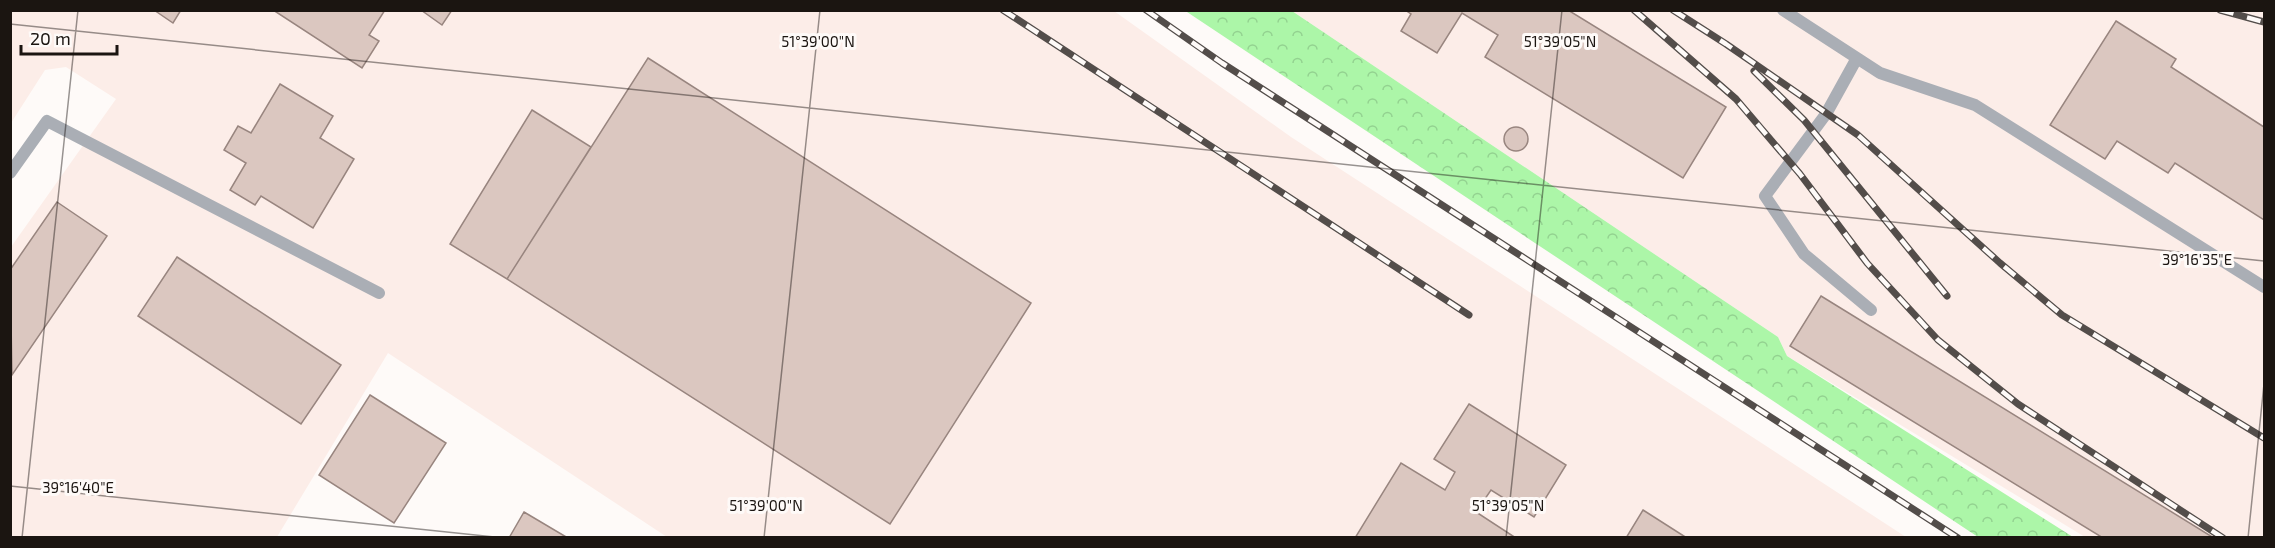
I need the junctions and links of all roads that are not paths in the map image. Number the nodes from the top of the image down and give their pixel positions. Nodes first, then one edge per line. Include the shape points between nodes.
1 (1783, 10) edge
2 (1857, 58) junction
3 (10, 173) edge
4 (2265, 287) edge
5 (379, 292) dead end
6 (1871, 310) dead end

1 - 2 lane
2 - 4 lane via 1880,73 1975,105
2 - 6 lane via 1826,114 1765,196 1804,254
3 - 5 lane via 47,121

